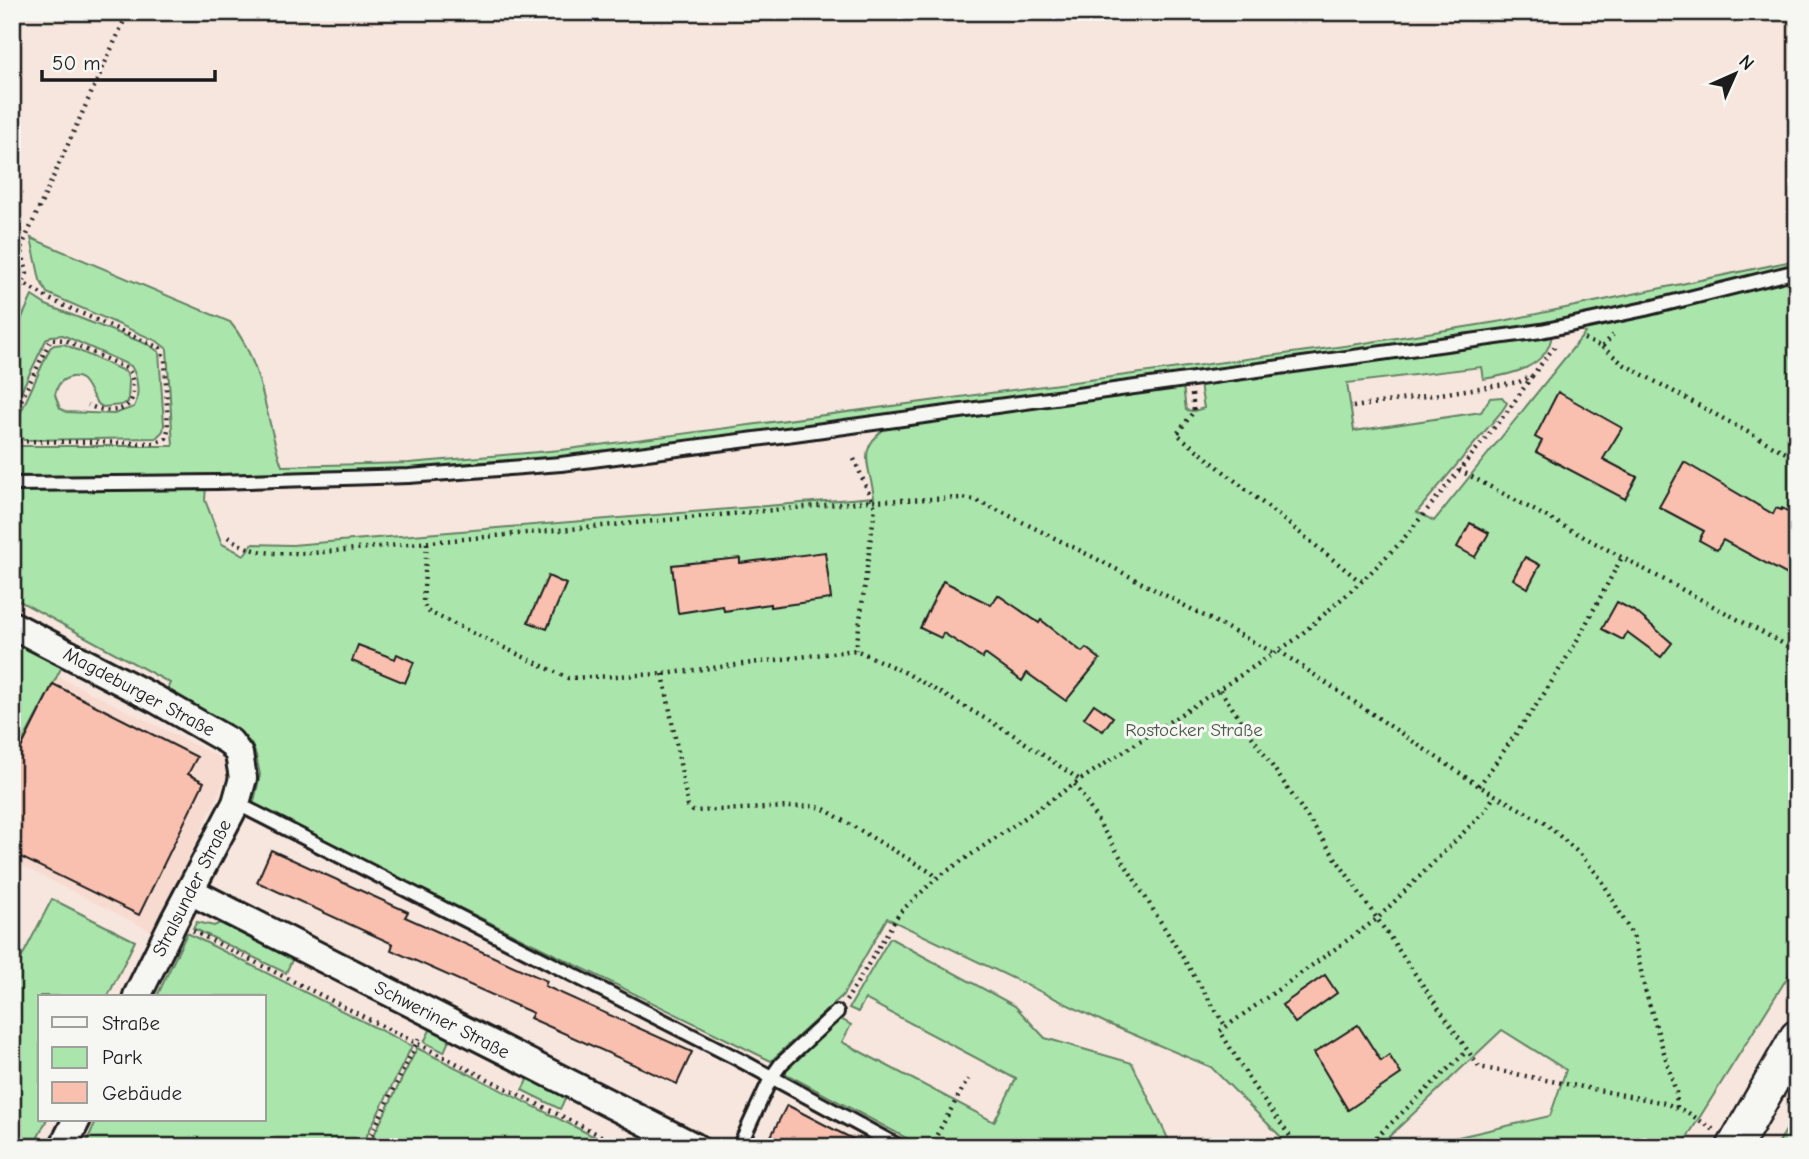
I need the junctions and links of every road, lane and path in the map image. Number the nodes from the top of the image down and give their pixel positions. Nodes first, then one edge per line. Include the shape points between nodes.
1 (128, 12) edge
2 (1797, 271) edge
3 (23, 284) junction
4 (12, 314) edge
5 (1559, 327) junction
6 (1602, 347) dead end
7 (1532, 376) junction
8 (1191, 379) junction
9 (88, 405) dead end
10 (1353, 407) dead end
11 (12, 419) edge
12 (12, 441) edge
13 (854, 459) dead end
14 (1797, 459) edge
15 (1459, 470) junction
16 (12, 484) edge
17 (870, 501) junction
18 (228, 537) dead end
19 (427, 543) junction
20 (1622, 557) junction
21 (1363, 580) junction
22 (12, 625) edge
23 (856, 650) junction
24 (1797, 651) edge
25 (1277, 652) junction
26 (663, 674) junction
27 (1220, 690) junction
28 (1080, 780) junction
29 (1074, 784) junction
30 (1479, 786) junction
31 (239, 791) junction
32 (1495, 795) junction
33 (937, 878) junction
34 (190, 891) junction
35 (1377, 919) junction
36 (174, 921) junction
37 (137, 995) edge
38 (837, 1012) joint
39 (431, 1014) junction
40 (1226, 1027) junction
41 (1797, 1037) edge
42 (417, 1043) junction
43 (1467, 1051) junction
44 (771, 1078) junction
45 (968, 1079) dead end
46 (1677, 1108) junction
47 (76, 1120) edge
48 (1735, 1146) edge
49 (63, 1147) edge
50 (365, 1147) edge
51 (623, 1147) edge
52 (695, 1147) edge
53 (739, 1147) edge
54 (900, 1147) edge
55 (930, 1147) edge
56 (1298, 1147) edge
57 (1366, 1147) edge

1 - 3 path via 21,248 27,273
2 - 5 lane
3 - 4 path
3 - 12 path via 160,348 165,360 168,430 166,438 154,443
5 - 7 path via 1555,346
5 - 8 lane
6 - 14 path via 1625,365
7 - 10 path via 1520,382
7 - 15 path
8 - 16 lane via 561,464 382,477
8 - 21 path via 1194,411 1177,434
9 - 11 path via 97,409 129,406 133,401 132,374 65,340 51,339
13 - 17 path
15 - 20 path
15 - 21 path via 1401,542
17 - 19 path
17 - 23 path via 874,508
17 - 25 path via 975,500
18 - 19 path via 248,550 272,553
19 - 26 path via 423,602 427,611 568,678
20 - 24 path
20 - 30 path via 1574,646
21 - 25 path
22 - 31 street, Magdeburger Straße via 230,742 239,754
23 - 26 path
23 - 28 path via 1012,734
25 - 27 path
25 - 30 path
26 - 33 path via 692,811 824,808
27 - 28 path
27 - 35 path
28 - 29 path
29 - 33 path
29 - 40 path
30 - 32 path
31 - 34 street, Stralsunder Straße
31 - 44 lane
32 - 35 path via 1484,812
32 - 46 path via 1545,823 1580,854 1625,919 1634,938
33 - 38 path via 900,912
34 - 36 street, Stralsunder Straße
34 - 39 street, Schweriner Straße
35 - 40 path
35 - 43 path
36 - 37 street, Stralsunder Straße
36 - 42 path
38 - 44 lane
39 - 42 path
39 - 52 street, Schweriner Straße
40 - 56 path via 1220,1031
41 - 48 street
42 - 50 path
42 - 51 path
43 - 46 path via 1479,1067
43 - 57 path
44 - 53 lane
44 - 54 lane
45 - 55 path
46 - 48 path
47 - 49 street

